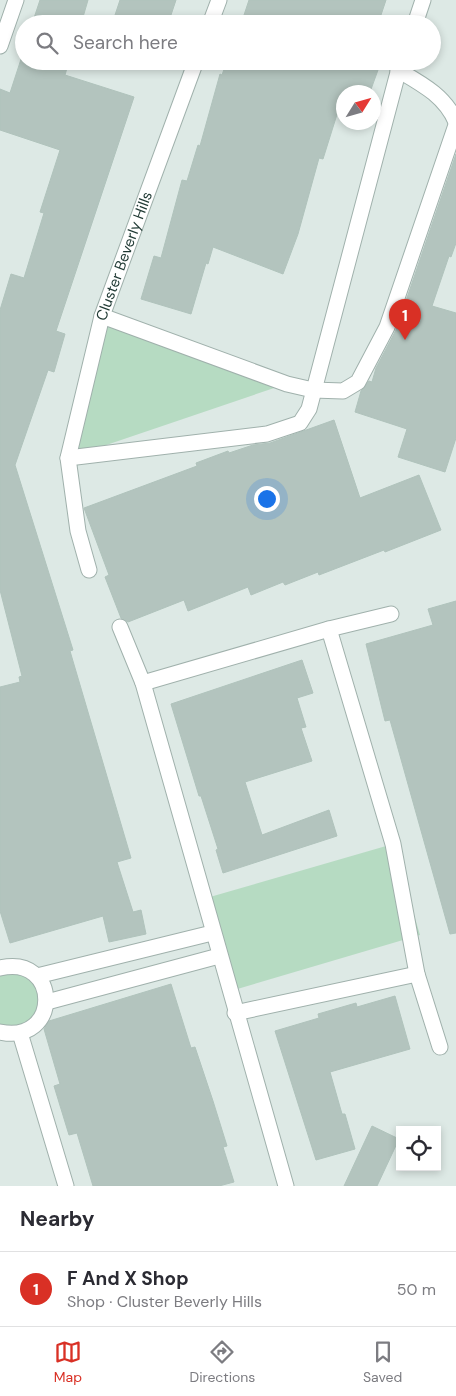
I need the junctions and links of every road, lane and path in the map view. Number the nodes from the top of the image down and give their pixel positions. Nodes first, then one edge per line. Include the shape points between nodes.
1 (16, 0) edge
2 (219, 0) edge
3 (423, 0) edge
4 (213, 15) edge
5 (417, 15) edge
6 (0, 46) edge
7 (193, 70) edge
8 (399, 70) edge
9 (405, 70) edge
10 (456, 124) edge
11 (102, 316) junction
12 (312, 390) junction
13 (68, 458) junction
14 (89, 570) dead end
15 (391, 614) dead end
16 (120, 627) dead end
17 (329, 629) junction
18 (143, 683) junction
19 (212, 933) junction
20 (219, 956) junction
21 (0, 968) edge
22 (417, 974) junction
23 (37, 976) junction
24 (47, 1002) junction
25 (235, 1013) junction
26 (0, 1032) edge
27 (20, 1033) junction
28 (440, 1047) dead end
29 (66, 1186) edge
30 (286, 1186) edge

1 - 6 street
2 - 4 street
3 - 5 street
7 - 11 street, Cluster Beverly Hills
8 - 12 street
9 - 10 street via 440,98 451,110
10 - 12 street via 386,327 370,362 358,382 343,391
11 - 12 street via 287,384
11 - 13 street, Cluster Beverly Hills
12 - 13 street via 300,423 267,434
13 - 14 street via 78,531
15 - 17 street
16 - 18 street
17 - 18 street
17 - 22 street via 392,844
18 - 19 street
19 - 20 street
19 - 23 street
20 - 24 street
20 - 25 street
21 - 23 street via 20,966
22 - 25 street
22 - 28 street
23 - 24 street via 43,984
24 - 27 street via 39,1022
25 - 30 street
26 - 27 street
27 - 29 street

